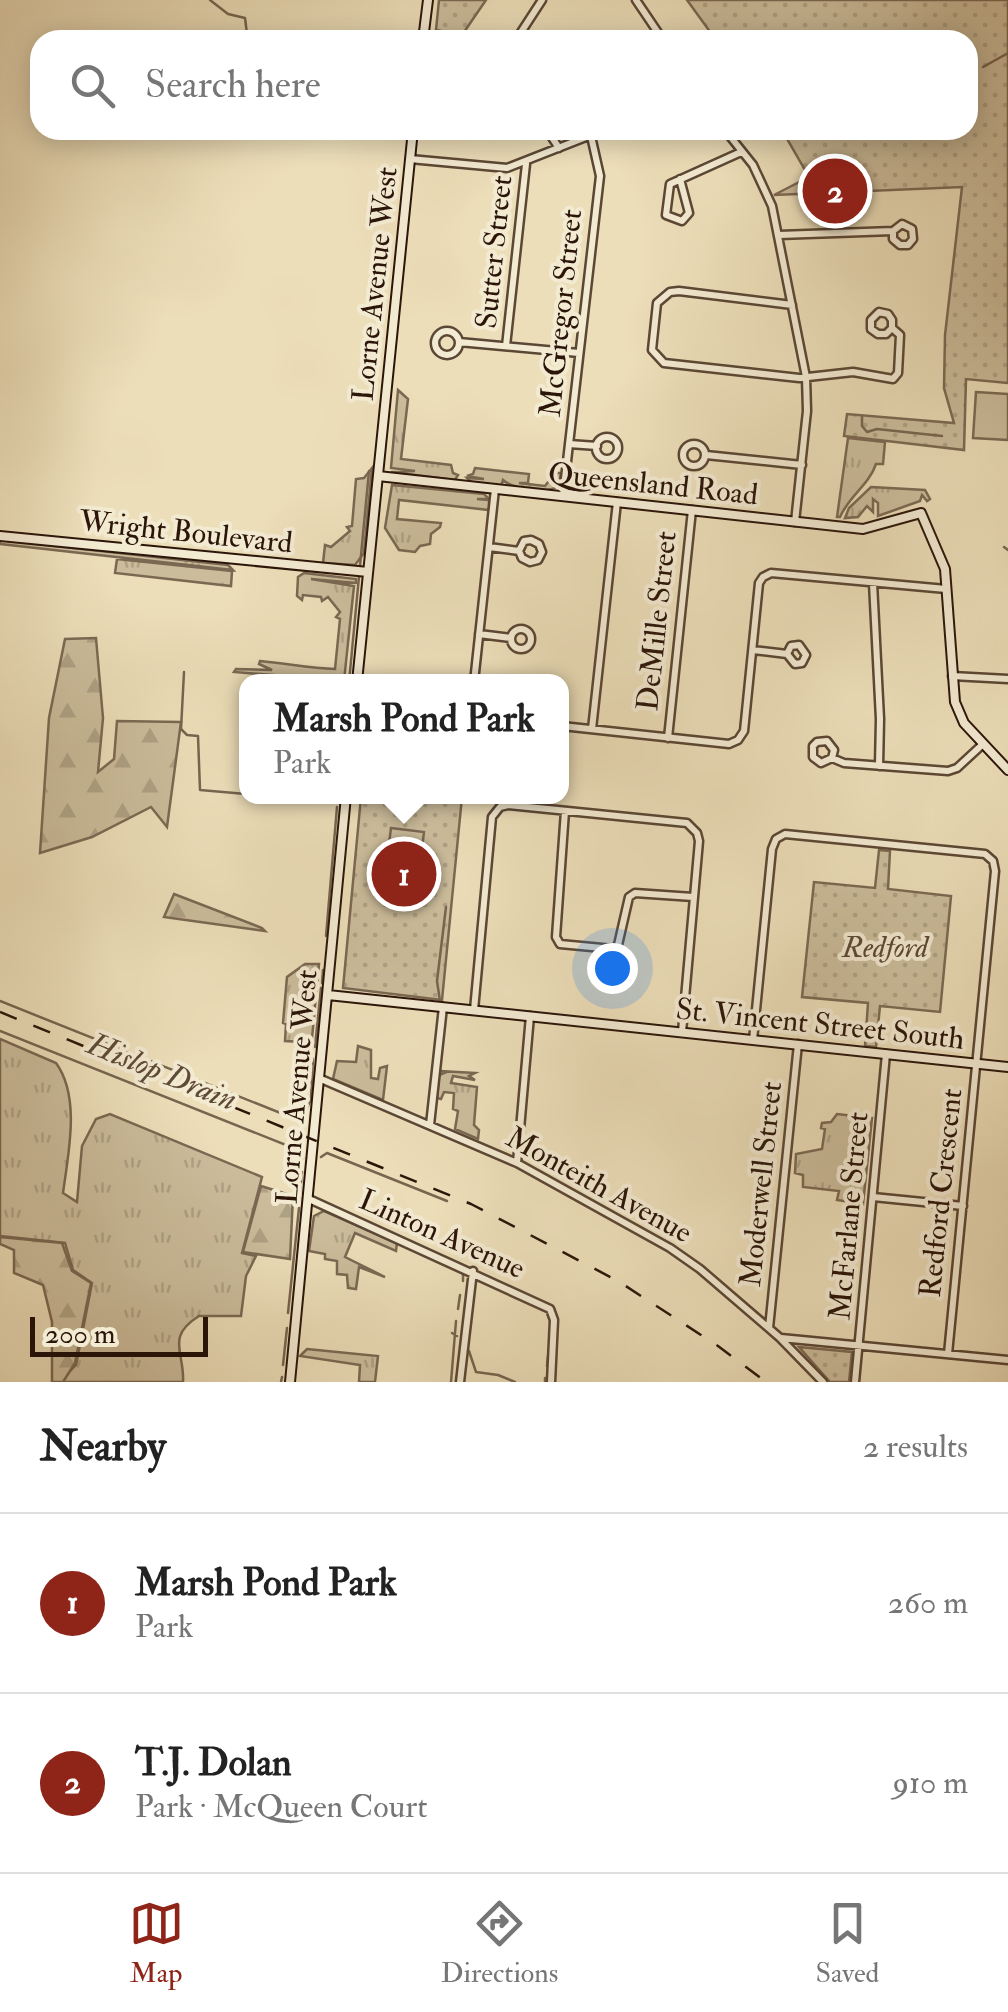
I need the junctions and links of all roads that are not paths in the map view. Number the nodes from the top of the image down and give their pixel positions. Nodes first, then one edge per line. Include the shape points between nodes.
1 (428, 0) edge
2 (542, 0) edge
3 (636, 0) edge
4 (424, 30) edge
5 (522, 30) edge
6 (657, 30) edge
7 (412, 140) edge
8 (553, 140) edge
9 (580, 140) edge
10 (592, 140) edge
11 (732, 140) edge
12 (558, 148) junction
13 (741, 152) junction
14 (410, 158) junction
15 (526, 162) junction
16 (680, 179) junction
17 (893, 231) dead end
18 (779, 235) junction
19 (792, 305) junction
20 (892, 328) dead end
21 (459, 342) dead end
22 (506, 346) junction
23 (580, 353) junction
24 (806, 377) junction
25 (569, 444) junction
26 (596, 446) dead end
27 (706, 454) dead end
28 (802, 465) junction
29 (378, 476) junction
30 (495, 489) junction
31 (563, 496) junction
32 (617, 502) junction
33 (692, 510) junction
34 (795, 522) junction
35 (0, 536) edge
36 (489, 547) junction
37 (519, 551) dead end
38 (368, 572) junction
39 (873, 583) junction
40 (946, 590) junction
41 (479, 634) junction
42 (511, 638) dead end
43 (753, 650) junction
44 (787, 654) dead end
45 (358, 674) edge
46 (475, 674) edge
47 (951, 676) junction
48 (1008, 679) edge
49 (569, 727) edge
50 (592, 729) junction
51 (668, 738) junction
52 (983, 744) junction
53 (832, 758) dead end
54 (879, 766) junction
55 (1008, 770) edge
56 (345, 804) edge
57 (565, 810) junction
58 (693, 897) junction
59 (328, 995) junction
60 (443, 1007) junction
61 (474, 1010) junction
62 (530, 1016) junction
63 (682, 1032) junction
64 (754, 1040) junction
65 (798, 1044) junction
66 (886, 1054) junction
67 (976, 1063) junction
68 (1008, 1067) edge
69 (321, 1079) junction
70 (430, 1125) junction
71 (517, 1162) junction
72 (873, 1197) junction
73 (310, 1199) junction
74 (962, 1206) junction
75 (473, 1271) junction
76 (769, 1329) junction
77 (780, 1338) junction
78 (859, 1346) junction
79 (948, 1354) junction
80 (1008, 1360) edge
81 (290, 1382) edge
82 (460, 1382) edge
83 (551, 1382) edge
84 (823, 1382) edge
85 (855, 1382) edge

1 - 4 street
2 - 5 street
3 - 6 street
7 - 14 street, Lorne Avenue West
8 - 12 street
9 - 12 street
10 - 23 street, McGregor Street via 600,176
11 - 13 street
12 - 15 street
13 - 16 street
13 - 18 street via 760,176
14 - 15 street via 508,168
14 - 29 street, Lorne Avenue West
15 - 22 street, Sutter Street
16 - 16 street via 689,212 682,221 666,215 668,188
17 - 18 street
18 - 19 street
19 - 24 street
19 - 24 street via 670,292 657,303 652,350 664,363
20 - 24 street via 900,335 893,379 844,372
21 - 22 street
22 - 23 street
23 - 25 street, McGregor Street
24 - 28 street
25 - 26 street
25 - 31 street, McGregor Street
27 - 28 street
28 - 34 street
29 - 30 street, Queensland Road
29 - 38 street, Lorne Avenue West
30 - 31 street, Queensland Road
30 - 36 street
31 - 32 street, Queensland Road
32 - 33 street, Queensland Road
32 - 50 street
33 - 34 street, Queensland Road
33 - 51 street, DeMille Street
34 - 40 street, Queensland Road via 863,529 921,513 945,569
35 - 38 street, Wright Boulevard
36 - 37 street
36 - 41 street
38 - 45 street, Lorne Avenue West
39 - 40 street
39 - 43 street via 777,572 763,577
39 - 54 street
40 - 47 street
41 - 42 street
41 - 46 street
43 - 44 street
43 - 51 street via 741,737 729,744
47 - 48 street
47 - 52 street via 959,713
49 - 50 street
50 - 51 street
52 - 54 street via 952,770
52 - 55 street
53 - 54 street
56 - 59 street, Lorne Avenue West
57 - 58 street via 687,823 698,840
57 - 58 street via 560,944 618,945 633,894
57 - 61 street via 508,805 492,817
58 - 63 street
59 - 60 street, St. Vincent Street South
59 - 69 street, Lorne Avenue West
60 - 61 street, St. Vincent Street South
60 - 70 street
61 - 62 street, St. Vincent Street South
62 - 63 street, St. Vincent Street South
62 - 71 street
63 - 64 street, St. Vincent Street South
64 - 65 street, St. Vincent Street South
64 - 67 street, Redford Crescent via 776,839 785,834 985,854 995,871
65 - 66 street, St. Vincent Street South
65 - 76 street, Moderwell Street
66 - 67 street, St. Vincent Street South
66 - 72 street, McFarlane Street
67 - 68 street, St. Vincent Street South
67 - 74 street, Redford Crescent
69 - 70 street, Monteith Avenue
69 - 73 street, Lorne Avenue West
70 - 71 street, Monteith Avenue
71 - 76 street, Monteith Avenue via 670,1248
72 - 74 street
72 - 78 street, McFarlane Street
73 - 75 street, Linton Avenue
73 - 81 street, Lorne Avenue West
74 - 79 street, Redford Crescent
75 - 82 street
75 - 83 street, Linton Avenue via 553,1314
76 - 77 street, Monteith Avenue
77 - 78 street
77 - 84 street, Monteith Avenue
78 - 79 street
78 - 85 street, McFarlane Street
79 - 80 street

